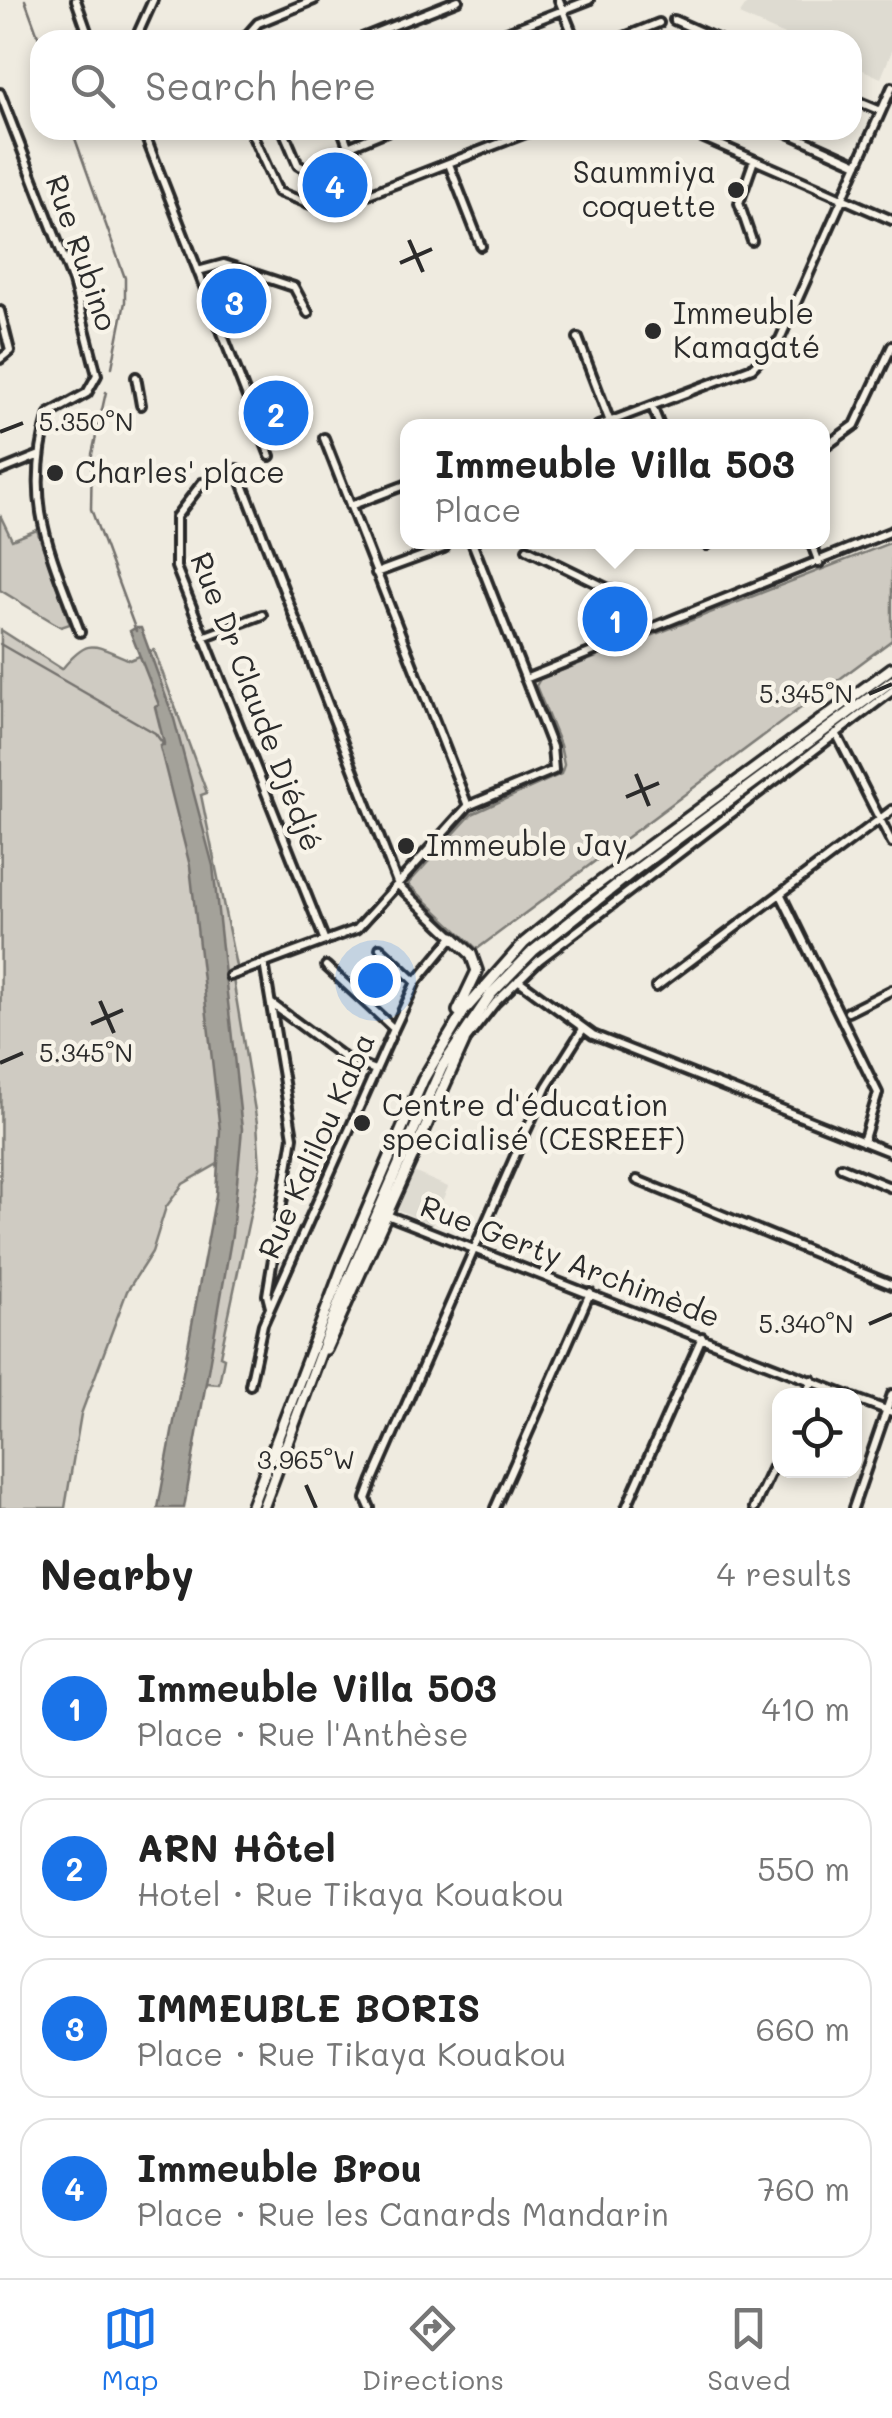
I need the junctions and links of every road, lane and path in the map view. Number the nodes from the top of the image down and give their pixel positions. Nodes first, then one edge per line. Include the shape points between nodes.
1 (76, 0) edge
2 (153, 0) edge
3 (314, 0) edge
4 (458, 0) edge
5 (559, 0) edge
6 (588, 0) edge
7 (563, 10) junction
8 (674, 20) dead end
9 (659, 24) dead end
10 (86, 30) edge
11 (140, 30) edge
12 (252, 30) edge
13 (383, 30) edge
14 (512, 30) edge
15 (570, 30) edge
16 (643, 30) edge
17 (696, 30) edge
18 (892, 87) edge
19 (0, 94) edge
20 (862, 103) edge
21 (2, 108) edge
22 (881, 111) junction
23 (9, 116) junction
24 (0, 120) edge
25 (147, 140) edge
26 (254, 140) edge
27 (287, 140) edge
28 (346, 140) edge
29 (363, 140) edge
30 (509, 140) edge
31 (709, 140) edge
32 (804, 140) edge
33 (348, 146) junction
34 (754, 160) junction
35 (354, 164) junction
36 (449, 164) junction
37 (858, 164) junction
38 (366, 195) junction
39 (844, 200) junction
40 (892, 220) edge
41 (752, 241) dead end
42 (482, 246) dead end
43 (198, 271) junction
44 (0, 310) edge
45 (308, 313) dead end
46 (578, 338) dead end
47 (892, 346) edge
48 (0, 359) edge
49 (136, 377) dead end
50 (141, 405) dead end
51 (652, 406) junction
52 (609, 419) edge
53 (618, 419) edge
54 (657, 419) edge
55 (324, 438) dead end
56 (830, 444) edge
57 (40, 456) junction
58 (270, 456) dead end
59 (237, 470) dead end
60 (0, 471) edge
61 (202, 483) dead end
62 (400, 487) edge
63 (350, 506) junction
64 (892, 532) edge
65 (441, 549) edge
66 (475, 549) edge
67 (527, 549) dead end
68 (814, 549) edge
69 (819, 563) junction
70 (376, 573) junction
71 (262, 615) dead end
72 (80, 632) dead end
73 (642, 632) junction
74 (203, 637) junction
75 (892, 668) edge
76 (525, 679) junction
77 (892, 680) edge
78 (892, 691) edge
79 (836, 733) junction
80 (468, 806) junction
81 (892, 810) edge
82 (880, 819) junction
83 (892, 844) edge
84 (398, 886) junction
85 (781, 895) junction
86 (453, 937) junction
87 (325, 941) junction
88 (380, 948) dead end
89 (264, 964) junction
90 (326, 966) dead end
91 (230, 976) dead end
92 (518, 980) junction
93 (416, 982) junction
94 (656, 987) dead end
95 (892, 990) edge
96 (272, 1004) junction
97 (848, 1012) dead end
98 (583, 1028) junction
99 (394, 1029) junction
100 (464, 1042) junction
101 (439, 1049) junction
102 (442, 1067) junction
103 (376, 1070) junction
104 (863, 1142) junction
105 (892, 1153) edge
106 (840, 1167) dead end
107 (637, 1180) dead end
108 (892, 1188) edge
109 (387, 1214) junction
110 (477, 1249) junction
111 (892, 1285) edge
112 (590, 1293) junction
113 (270, 1308) junction
114 (702, 1337) junction
115 (316, 1364) junction
116 (812, 1380) junction
117 (250, 1386) dead end
118 (808, 1388) edge
119 (832, 1388) edge
120 (892, 1394) edge
121 (862, 1400) edge
122 (889, 1411) edge
123 (772, 1469) edge
124 (251, 1508) edge
125 (263, 1508) edge
126 (370, 1508) edge
127 (495, 1508) edge
128 (626, 1508) edge
129 (754, 1508) edge
130 (853, 1508) edge

1 - 10 street
2 - 11 street
3 - 12 street
4 - 13 street
5 - 7 street
6 - 7 street
7 - 14 street
7 - 15 street
8 - 17 street
9 - 16 street
18 - 22 street
19 - 21 street, Rue Rubino
20 - 22 street
21 - 23 street, Rue Rubino
22 - 37 street
23 - 24 street
23 - 57 street, Rue Rubino via 72,282 96,371 92,390 49,414
25 - 43 street
26 - 38 street via 268,178 290,199 321,208
27 - 35 street via 298,165 317,175
28 - 33 street
29 - 33 street
30 - 36 street
31 - 34 street
32 - 37 street
33 - 35 street
34 - 39 street
34 - 41 street via 739,203
35 - 38 street
36 - 38 street
36 - 42 street
37 - 39 street
39 - 40 street
39 - 51 street via 770,353 752,368
43 - 45 street via 224,264 294,287
43 - 58 street
44 - 48 street via 10,351
46 - 52 street
47 - 56 street via 856,425
49 - 50 street
51 - 53 street
51 - 54 street
55 - 63 street
57 - 60 street
57 - 72 street via 38,513
59 - 84 street
61 - 74 street, Rue Dr Claude Djédjé via 183,504 173,531 176,567
62 - 63 street
63 - 70 street
64 - 69 street
65 - 70 street
66 - 76 street
67 - 73 street via 627,598
68 - 69 street
69 - 73 street
70 - 80 street
71 - 74 street
73 - 76 street
74 - 87 street, Rue Dr Claude Djédjé
75 - 101 main road via 524,943 482,987
76 - 80 street via 555,767 542,779
77 - 102 main road via 533,951 491,994
78 - 79 street
79 - 82 street
79 - 92 street
80 - 84 street
81 - 82 street
82 - 83 street
82 - 85 street
84 - 86 street
84 - 87 street via 357,928
85 - 94 street
85 - 104 street via 878,1092
86 - 93 street, Rue Kalilou Kaba
86 - 101 main road via 474,959 477,975
87 - 89 street
88 - 93 street
89 - 91 street
89 - 96 street
90 - 99 street
92 - 98 street
92 - 100 street
93 - 99 street, Rue Kalilou Kaba
95 - 97 street
96 - 103 street via 346,1059
96 - 113 street via 293,1158
98 - 104 street
98 - 110 street via 546,1086
99 - 103 street, Rue Kalilou Kaba
100 - 102 street
100 - 109 main road
101 - 124 main road via 343,1266
102 - 115 main road
103 - 113 street, Rue Kalilou Kaba
104 - 105 street
106 - 108 street
107 - 111 street
109 - 110 street, Rue Gerty Archimède
109 - 115 main road via 335,1336
110 - 112 street, Rue Gerty Archimède
110 - 126 street via 373,1480
112 - 114 street, Rue Gerty Archimède
112 - 127 street
113 - 117 street, Rue Kalilou Kaba
114 - 116 street, Rue Gerty Archimède
114 - 128 street
115 - 125 main road
116 - 118 street
116 - 119 street, Rue Gerty Archimède
120 - 122 street
121 - 122 street, Rue Gerty Archimède
122 - 130 street
123 - 129 street

